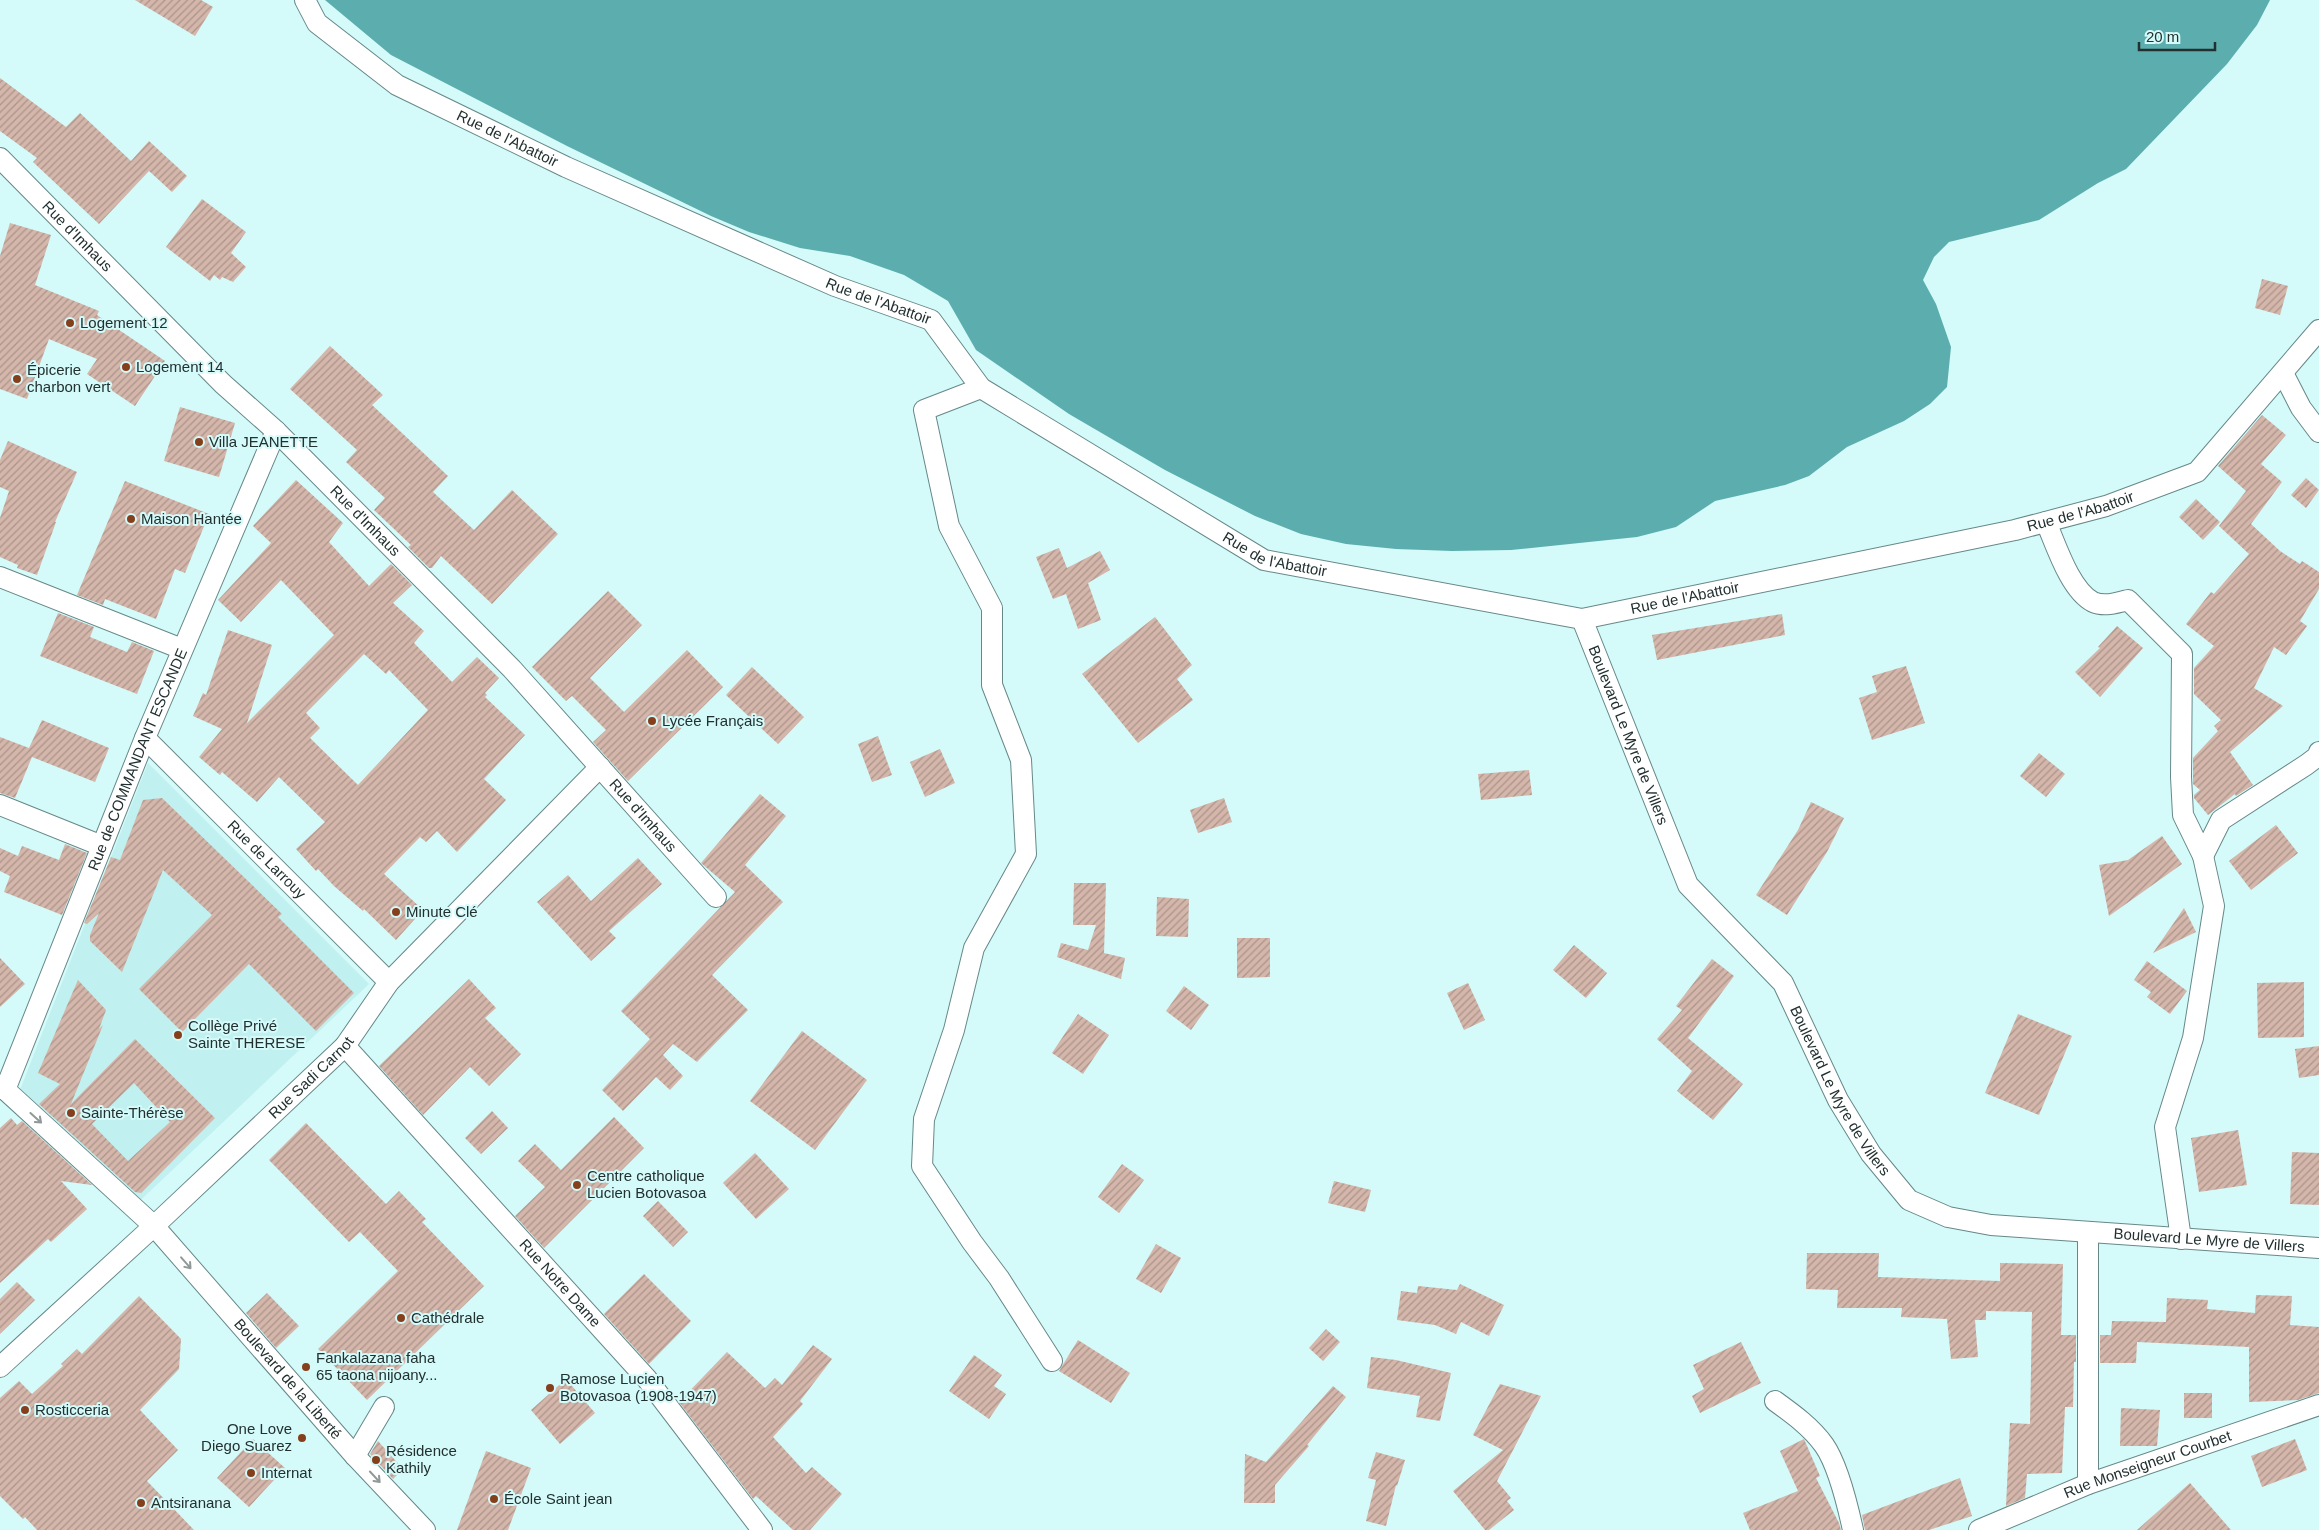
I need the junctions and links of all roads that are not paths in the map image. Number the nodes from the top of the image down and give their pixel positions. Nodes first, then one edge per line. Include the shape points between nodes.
1 (304, 0) edge
2 (0, 159) edge
3 (2319, 330) edge
4 (2283, 372) junction
5 (981, 388) junction
6 (276, 431) junction
7 (2319, 432) edge
8 (2046, 522) junction
9 (0, 577) edge
10 (1582, 619) junction
11 (182, 649) junction
12 (145, 738) junction
13 (2319, 752) edge
14 (600, 767) junction
15 (0, 805) edge
16 (102, 846) junction
17 (2203, 856) junction
18 (716, 897) dead end
19 (389, 982) junction
20 (345, 1046) junction
21 (3, 1088) edge
22 (154, 1226) junction
23 (2088, 1233) junction
24 (2181, 1239) junction
25 (2319, 1248) edge
26 (1052, 1361) dead end
27 (0, 1367) edge
28 (1775, 1401) dead end
29 (2319, 1405) edge
30 (384, 1407) dead end
31 (355, 1456) junction
32 (2088, 1484) junction
33 (425, 1530) edge
34 (762, 1530) edge
35 (1854, 1530) edge
36 (1979, 1530) edge

1 - 5 street, Rue de l'Abattoir via 317,23 397,85 566,167 835,286 931,320
2 - 6 street, Rue d'Imhaus via 223,384
3 - 4 street, Rue de l'Abattoir
4 - 7 street via 2301,408
4 - 8 street, Rue de l'Abattoir via 2197,472 2106,506
5 - 10 street, Rue de l'Abattoir via 1264,560
5 - 26 street via 924,410 949,526 992,608 992,685 1021,760 1026,854 974,948 954,1030 924,1119 922,1166
6 - 11 street, Rue de COMMANDANT ESCANDE
6 - 14 street, Rue d'Imhaus via 512,669
8 - 10 street, Rue de l'Abattoir
8 - 17 street via 2072,582 2093,602 2111,605 2128,600 2182,654 2183,815
9 - 11 street
10 - 23 street, Boulevard Le Myre de Villers via 1688,885 1783,984 1838,1100 1871,1154 1909,1200 1948,1217 1992,1226
11 - 12 street, Rue de COMMANDANT ESCANDE
12 - 16 street, Rue de COMMANDANT ESCANDE
12 - 19 street, Rue de Larrouy
13 - 17 street via 2306,765 2221,820
14 - 18 street, Rue d'Imhaus
14 - 19 street, Rue Sadi Carnot
15 - 16 street
16 - 21 street, Rue de COMMANDANT ESCANDE
17 - 24 street via 2214,906 2193,1038 2165,1127
19 - 20 street, Rue Sadi Carnot
20 - 22 street, Rue Sadi Carnot
20 - 34 street, Rue Notre Dame via 647,1379
21 -> 22 street, Boulevard de la Liberté
22 - 27 street, Rue Sadi Carnot
22 -> 31 street, Boulevard de la Liberté
23 - 24 street, Boulevard Le Myre de Villers
23 - 32 street
24 - 25 street, Boulevard Le Myre de Villers
28 - 35 street via 1799,1418 1825,1446 1844,1492
29 - 32 street, Rue Monseigneur Courbet
30 - 31 street
31 -> 33 street, Boulevard de la Liberté
32 - 36 street, Rue Monseigneur Courbet

